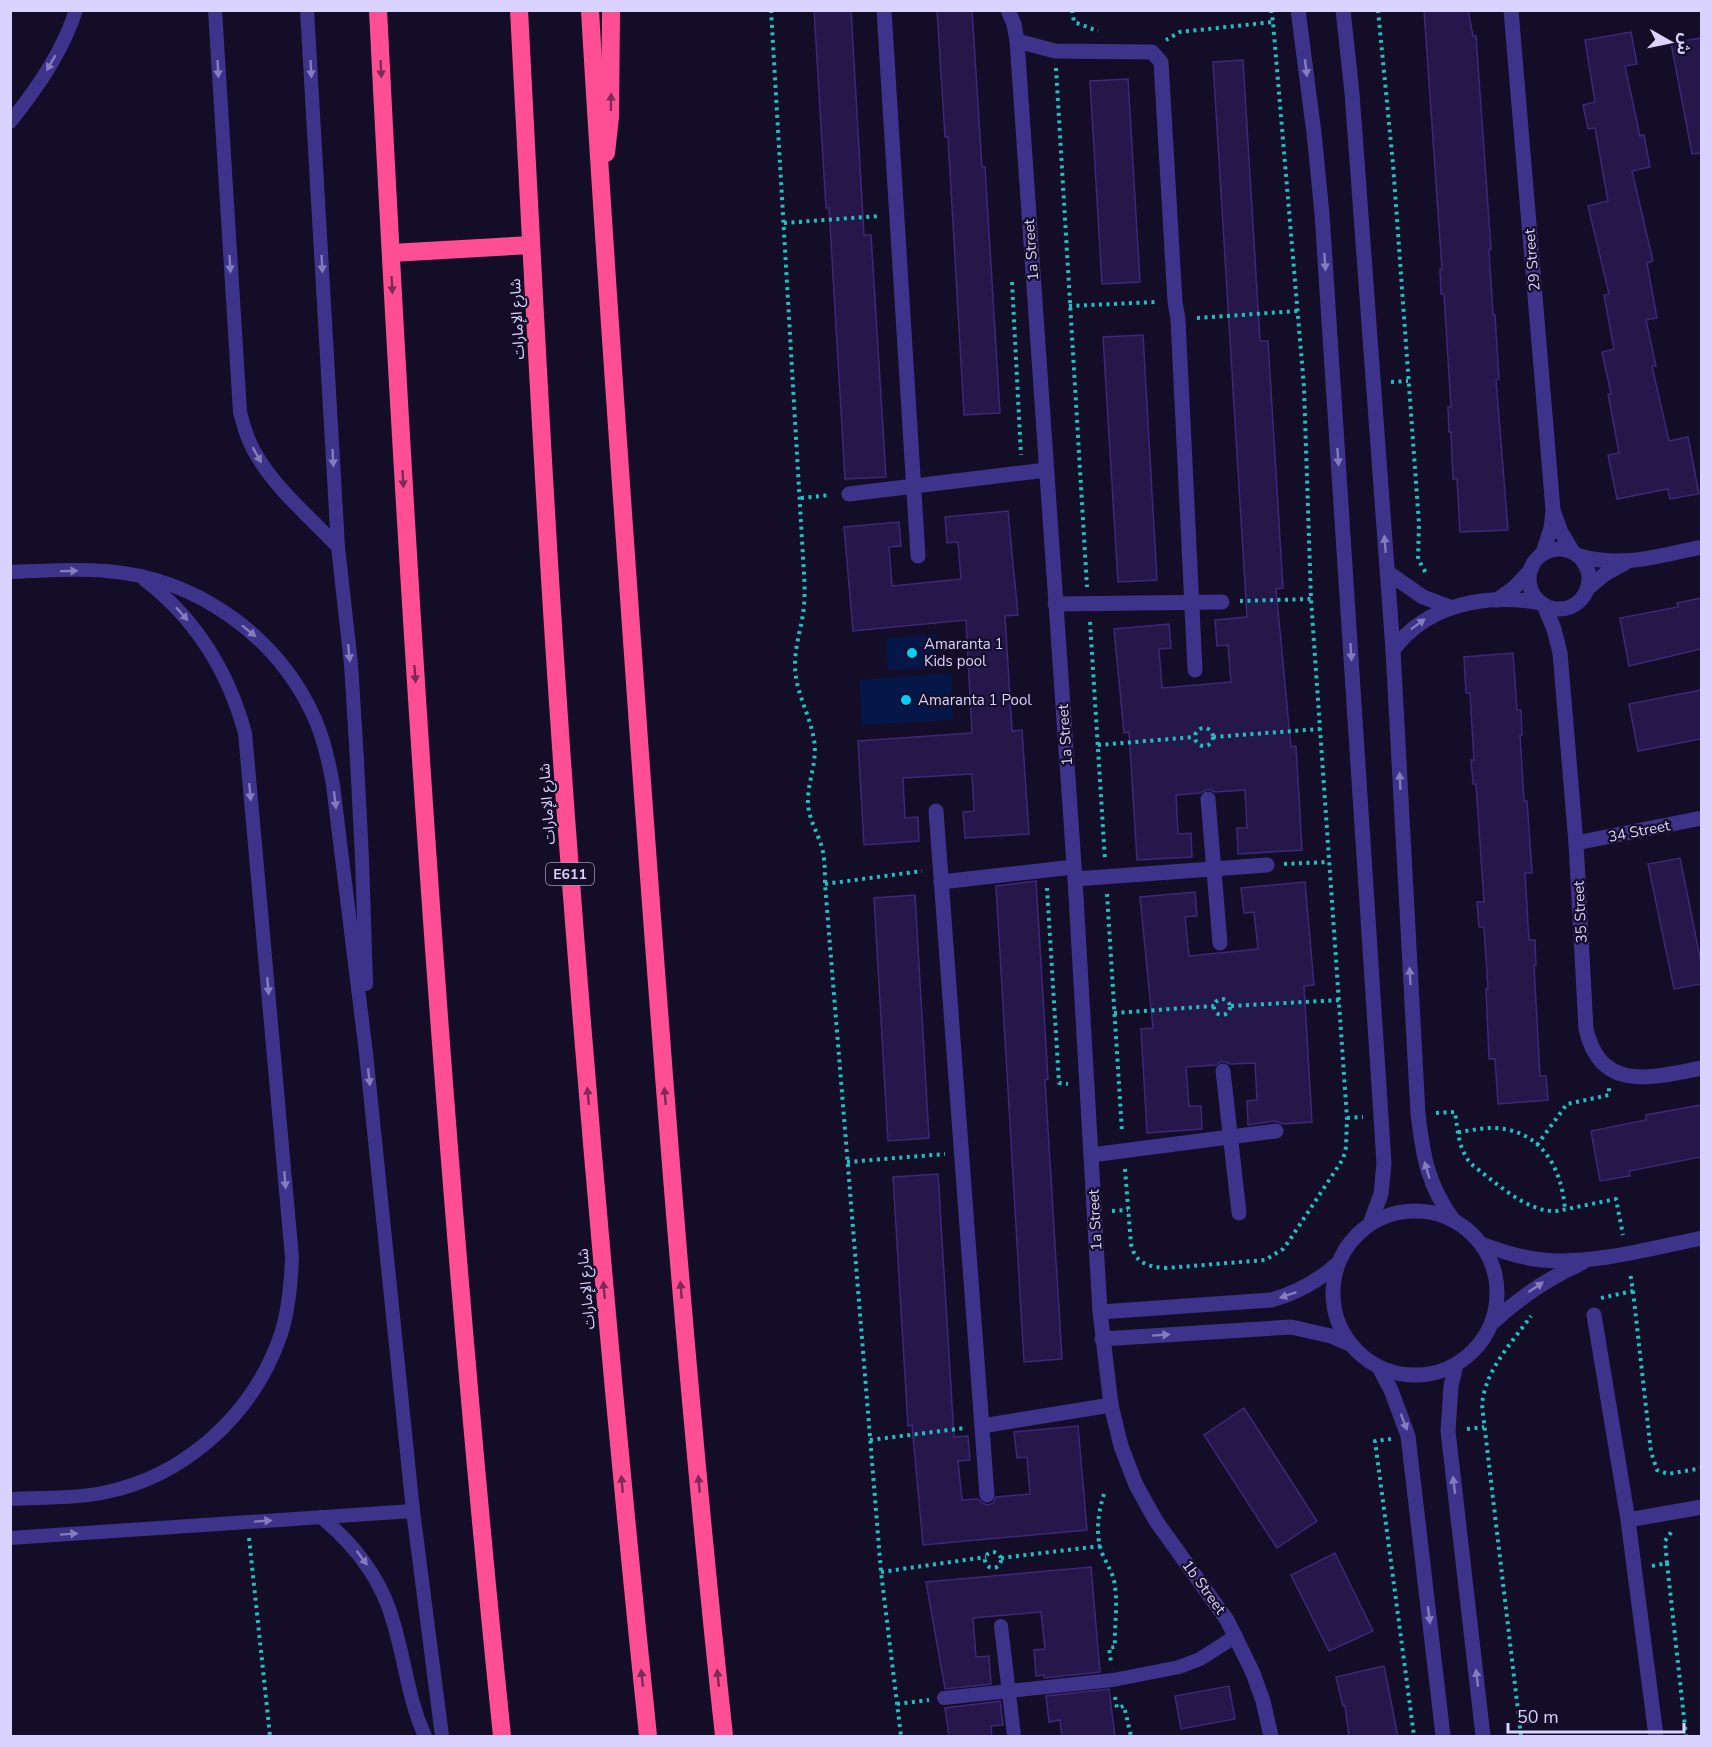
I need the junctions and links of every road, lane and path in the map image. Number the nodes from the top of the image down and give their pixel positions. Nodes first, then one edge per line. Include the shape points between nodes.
1 (76, 10) edge
2 (215, 10) edge
3 (308, 10) edge
4 (378, 10) edge
5 (519, 10) edge
6 (590, 10) edge
7 (611, 10) edge
8 (771, 10) edge
9 (884, 10) edge
10 (1271, 10) edge
11 (1298, 10) edge
12 (1343, 10) edge
13 (1378, 10) edge
14 (1511, 10) edge
15 (1014, 15) edge
16 (1273, 22) dead end
17 (1017, 41) junction
18 (10, 122) edge
19 (600, 181) junction
20 (896, 215) junction
21 (784, 223) junction
22 (531, 245) junction
23 (391, 253) junction
24 (1012, 275) dead end
25 (1175, 302) junction
26 (1069, 306) dead end
27 (1298, 311) dead end
28 (1178, 319) junction
29 (1046, 470) junction
30 (1022, 473) junction
31 (914, 487) junction
32 (849, 494) joint
33 (801, 498) junction
34 (1553, 510) junction
35 (338, 547) junction
36 (1701, 547) edge
37 (1543, 553) junction
38 (1576, 554) junction
39 (918, 556) dead end
40 (1628, 562) junction
41 (1530, 571) junction
42 (10, 572) edge
43 (1387, 572) junction
44 (139, 576) junction
45 (1432, 580) dead end
46 (1587, 589) junction
47 (1311, 598) dead end
48 (1497, 600) junction
49 (1222, 602) joint
50 (1191, 603) junction
51 (1055, 604) junction
52 (1543, 604) junction
53 (1450, 607) junction
54 (1571, 607) junction
55 (1392, 650) junction
56 (1560, 653) junction
57 (1195, 670) dead end
58 (1320, 729) dead end
59 (1195, 737) junction
60 (1214, 738) junction
61 (1098, 745) dead end
62 (1208, 799) dead end
63 (936, 811) dead end
64 (1701, 818) edge
65 (1576, 843) junction
66 (1329, 862) dead end
67 (1267, 865) joint
68 (1214, 869) junction
69 (1075, 873) junction
70 (941, 875) junction
71 (825, 884) junction
72 (1220, 943) dead end
73 (1340, 1000) dead end
74 (1214, 1005) junction
75 (1231, 1006) junction
76 (1114, 1013) dead end
77 (366, 1053) junction
78 (1608, 1068) junction
79 (1701, 1068) edge
80 (1223, 1071) dead end
81 (1418, 1114) junction
82 (1381, 1116) junction
83 (1347, 1118) dead end
84 (1276, 1131) dead end
85 (1458, 1132) junction
86 (1230, 1137) junction
87 (1537, 1145) junction
88 (962, 1153) junction
89 (1091, 1155) junction
90 (847, 1162) junction
91 (1565, 1210) junction
92 (1239, 1213) dead end
93 (1454, 1221) junction
94 (1370, 1224) junction
95 (1701, 1238) edge
96 (1481, 1244) junction
97 (1627, 1252) junction
98 (1587, 1260) junction
99 (1338, 1264) junction
100 (1621, 1272) dead end
101 (1633, 1292) dead end
102 (1536, 1310) dead end
103 (1100, 1312) junction
104 (1594, 1315) dead end
105 (1491, 1323) junction
106 (1102, 1339) junction
107 (1349, 1344) junction
108 (1456, 1365) junction
109 (1380, 1369) junction
110 (1111, 1405) junction
111 (982, 1426) junction
112 (870, 1440) junction
113 (1121, 1446) joint
114 (1701, 1468) edge
115 (1104, 1494) dead end
116 (987, 1495) dead end
117 (10, 1499) edge
118 (1701, 1507) edge
119 (413, 1511) junction
120 (321, 1517) junction
121 (1628, 1520) junction
122 (247, 1522) junction
123 (1682, 1527) dead end
124 (10, 1538) edge
125 (1101, 1546) junction
126 (986, 1557) junction
127 (1001, 1558) junction
128 (1667, 1563) junction
129 (1634, 1568) junction
130 (881, 1572) junction
131 (1001, 1626) dead end
132 (1236, 1636) junction
133 (1113, 1680) junction
134 (1009, 1691) junction
135 (944, 1698) joint
136 (897, 1704) junction
137 (270, 1737) edge
138 (425, 1737) edge
139 (442, 1737) edge
140 (502, 1737) edge
141 (648, 1737) edge
142 (724, 1737) edge
143 (901, 1737) edge
144 (1014, 1737) edge
145 (1131, 1737) edge
146 (1271, 1737) edge
147 (1443, 1737) edge
148 (1484, 1737) edge
149 (1521, 1737) edge
150 (1656, 1737) edge
151 (1686, 1737) edge

1 -> 18 lane via 53,60
2 -> 35 lane via 240,412 251,444 267,472
3 -> 35 lane
4 -> 23 highway
5 - 22 highway, شارع الإمارات / E611
6 - 19 highway
19 -> 7 highway via 610,117
8 - 21 path
9 - 20 street
10 - 16 path
11 -> 82 street via 1322,214
43 -> 12 street
13 - 45 path via 1394,176 1419,524 1418,559
14 - 34 street, 29 Street
15 - 17 street, 1a Street
17 - 25 street via 1055,51 1152,52 1161,62
17 - 29 street, 1a Street
142 -> 19 highway via 662,1062
20 - 21 path
20 - 31 street
21 - 33 path
22 - 23 highway
141 -> 22 highway, شارع الإمارات / E611 via 594,1178
23 -> 140 highway via 439,1016
24 - 30 path
25 - 26 path
25 - 28 street
27 - 28 path
28 - 50 street
29 - 30 street
29 - 51 street, 1a Street
30 - 31 street
31 - 32 street
31 - 39 street
32 - 33 path
33 - 71 path via 805,596 795,665 800,698 815,744 808,806 824,854
34 - 37 street, 29 Street
34 - 38 street, 29 Street via 1561,532
35 -> 77 lane via 351,664 359,794
36 - 40 street
37 - 38 street via 1557,548
37 - 41 street
38 - 40 street
38 - 46 street via 1588,571
40 - 46 street
41 - 48 street
41 - 52 street via 1530,589
42 -> 44 lane via 105,571
43 - 53 street via 1423,597
43 - 55 street
44 -> 77 lane via 202,598 257,637 300,690 315,720 327,752 333,785
44 -> 117 lane via 181,612 214,656 245,733 290,1232 291,1283 281,1333 261,1379 231,1420 194,1453 150,1478 102,1493
46 - 54 street
47 - 49 path
48 - 52 street
48 - 53 street
49 - 50 street
50 - 51 street
50 - 57 street
51 - 69 street, 1a Street
52 - 54 street
52 - 56 street
55 -> 53 street via 1417,624
54 - 56 street
81 -> 55 street
56 - 65 street, 35 Street
58 - 60 path
59 - 60 path via 1201,746
59 - 60 path via 1197,731 1207,728
59 - 61 path
62 - 68 street
63 - 70 street
64 - 65 street, 34 Street
65 - 78 street, 35 Street via 1586,1029 1593,1050
66 - 67 path
67 - 68 street
68 - 69 street
68 - 72 street
69 - 70 street
69 - 89 street, 1a Street
70 - 71 path
70 - 88 street
71 - 90 path
73 - 75 path
74 - 75 path via 1215,1001 1225,999
74 - 75 path via 1219,1015 1230,1012
74 - 76 path
77 -> 119 lane
78 - 79 street via 1640,1078
78 - 87 path via 1609,1095 1567,1104
80 - 86 street
81 - 85 path via 1455,1112
93 -> 81 street via 1428,1173
82 - 83 path
82 - 94 street via 1383,1179
84 - 86 street
85 - 87 path via 1503,1129
85 - 91 path via 1459,1146 1471,1164 1529,1205 1547,1211
86 - 89 street
86 - 92 street
87 - 91 path via 1555,1166
88 - 90 path
88 - 111 street
89 - 103 street, 1a Street
90 - 112 path
91 - 97 path via 1616,1199
93 - 94 street via 1420,1211 1386,1216
93 - 96 street
94 - 99 street via 1351,1242
95 - 97 street
96 - 98 street via 1544,1260
96 - 105 street via 1497,1290
97 - 98 street
97 - 100 path via 1630,1269
105 -> 98 street via 1546,1281
99 -> 103 street via 1306,1287 1271,1300
99 - 107 street via 1332,1297
101 - 114 path via 1651,1452 1657,1470 1668,1474
102 - 149 path via 1492,1369 1482,1405
103 - 106 street, 1a Street
104 - 121 street
105 - 108 street via 1477,1347
106 -> 107 street via 1291,1327
106 - 110 street, 1a Street
107 - 109 street
108 - 109 street via 1411,1376
148 -> 108 street via 1448,1431
109 -> 147 street via 1408,1436
110 - 111 street
110 - 113 street, 1a Street
111 - 112 path
111 - 116 street
112 - 130 path
113 - 132 street, 1b Street via 1156,1521
115 - 125 path via 1098,1522
118 - 121 street
119 - 120 lane
119 - 139 lane
122 -> 120 lane
120 -> 138 lane via 354,1548 379,1585
121 - 129 street
124 -> 122 lane
122 - 137 path
123 - 128 path via 1671,1532 1665,1541
125 - 127 path
125 - 133 path via 1116,1587 1115,1647 1109,1648
126 - 127 path via 994,1552
126 - 127 path via 988,1566 993,1568 1001,1563
126 - 130 path
128 - 129 path
128 - 151 path
129 - 150 street
130 - 136 path
131 - 134 lane
132 - 133 lane via 1190,1664
132 - 146 street, 1b Street via 1263,1701
133 - 134 lane
133 - 145 path via 1117,1708 1124,1706
134 - 135 lane
134 - 144 lane
135 - 136 path
136 - 143 path

